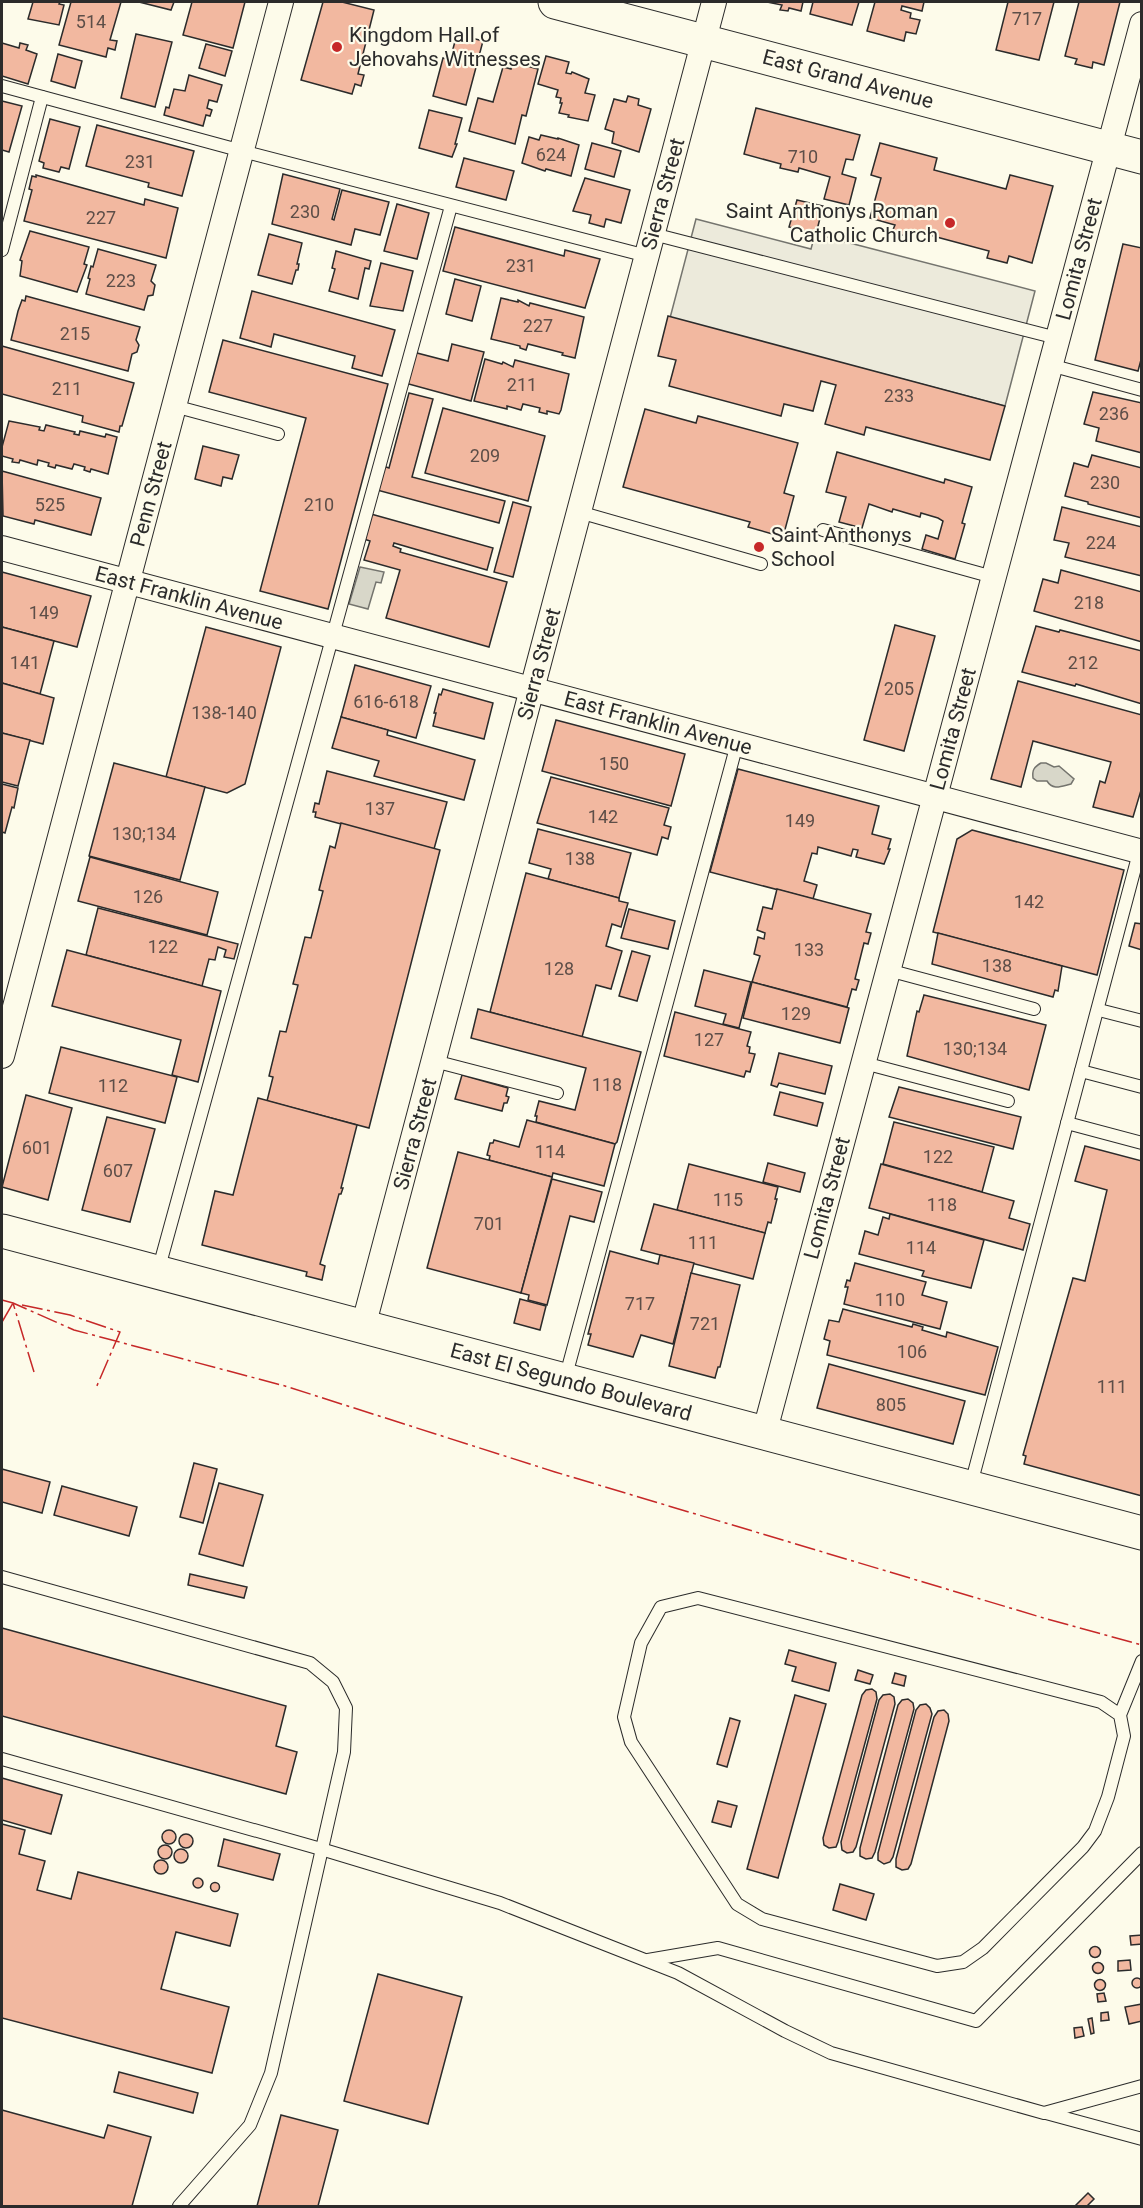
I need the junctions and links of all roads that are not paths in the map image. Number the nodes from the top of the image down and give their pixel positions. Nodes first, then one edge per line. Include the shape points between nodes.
1 (281, 2) edge
2 (555, 2) edge
3 (714, 2) edge
4 (1142, 24) edge
5 (704, 41) junction
6 (2, 86) edge
7 (42, 98) junction
8 (1108, 149) junction
9 (242, 151) junction
10 (1142, 158) edge
11 (451, 206) junction
12 (650, 245) junction
13 (2, 250) edge
14 (1058, 338) junction
15 (1050, 365) junction
16 (1142, 390) edge
17 (174, 406) junction
18 (278, 434) dead end
19 (579, 512) junction
20 (823, 530) dead end
21 (2, 548) edge
22 (761, 564) dead end
23 (993, 578) junction
24 (127, 582) junction
25 (332, 636) junction
26 (532, 690) junction
27 (737, 744) junction
28 (934, 797) junction
29 (1141, 849) edge
30 (888, 970) junction
31 (1034, 1009) dead end
32 (1099, 1010) junction
33 (1142, 1021) edge
34 (2, 1056) edge
35 (434, 1061) junction
36 (864, 1063) junction
37 (1081, 1071) junction
38 (1142, 1087) edge
39 (557, 1093) dead end
40 (1008, 1101) dead end
41 (1067, 1123) junction
42 (1142, 1143) edge
43 (2, 1231) edge
44 (158, 1272) junction
45 (363, 1327) junction
46 (564, 1380) junction
47 (764, 1434) junction
48 (970, 1488) junction
49 (1142, 1533) edge
50 (2, 1577) edge
51 (1142, 1661) edge
52 (1120, 1715) junction
53 (2, 1759) edge
54 (321, 1849) junction
55 (1142, 1853) edge
56 (646, 1960) junction
57 (1142, 2086) edge
58 (1044, 2113) junction
59 (1142, 2139) edge
60 (179, 2206) edge

1 - 9 street, Penn Street
2 - 5 main road, East Grand Avenue
3 - 5 street, Sierra Street
4 - 8 street, Lomita Street
5 - 8 main road, East Grand Avenue
5 - 12 street, Sierra Street
6 - 7 lane
7 - 9 lane
7 - 13 lane
8 - 10 main road, East Grand Avenue
8 - 14 street, Lomita Street
9 - 11 lane
9 - 17 street, Penn Street
11 - 12 lane
11 - 25 lane
12 - 14 lane
12 - 19 street, Sierra Street
14 - 15 street, Lomita Street
15 - 16 lane
15 - 23 street, Lomita Street
17 - 18 lane
17 - 24 street, Penn Street
19 - 22 lane
19 - 26 street, Sierra Street
20 - 23 lane
21 - 24 street, East Franklin Avenue
23 - 28 street, Lomita Street
24 - 25 street, East Franklin Avenue
24 - 34 street, Penn Street
25 - 26 street, East Franklin Avenue
25 - 44 lane
26 - 27 street, East Franklin Avenue
26 - 35 street, Sierra Street
27 - 28 street, East Franklin Avenue
27 - 46 lane
28 - 29 street, East Franklin Avenue
28 - 30 street, Lomita Street
29 - 32 lane
30 - 31 lane
30 - 36 street, Lomita Street
32 - 33 lane
32 - 37 lane
35 - 39 lane
35 - 45 street, Sierra Street
36 - 40 lane
36 - 47 street, Lomita Street
37 - 38 lane
37 - 41 lane
41 - 42 lane
41 - 48 lane
43 - 44 main road, East El Segundo Boulevard
44 - 45 main road, East El Segundo Boulevard
45 - 46 main road, East El Segundo Boulevard
46 - 47 main road, East El Segundo Boulevard
47 - 48 main road, East El Segundo Boulevard
48 - 49 main road, East El Segundo Boulevard
50 - 54 lane via 310,1663 333,1682 346,1708 344,1752
51 - 52 lane
52 - 52 lane via 1101,1702 698,1598 661,1607 641,1643 624,1717 631,1742 737,1904 762,1919 937,1966 963,1962 983,1948 1095,1831 1124,1736
53 - 54 lane
54 - 56 lane via 500,1903
54 - 60 lane via 271,2073 250,2125
55 - 56 lane via 976,2021 717,1948
56 - 58 lane via 831,2053
57 - 58 lane
58 - 59 lane

